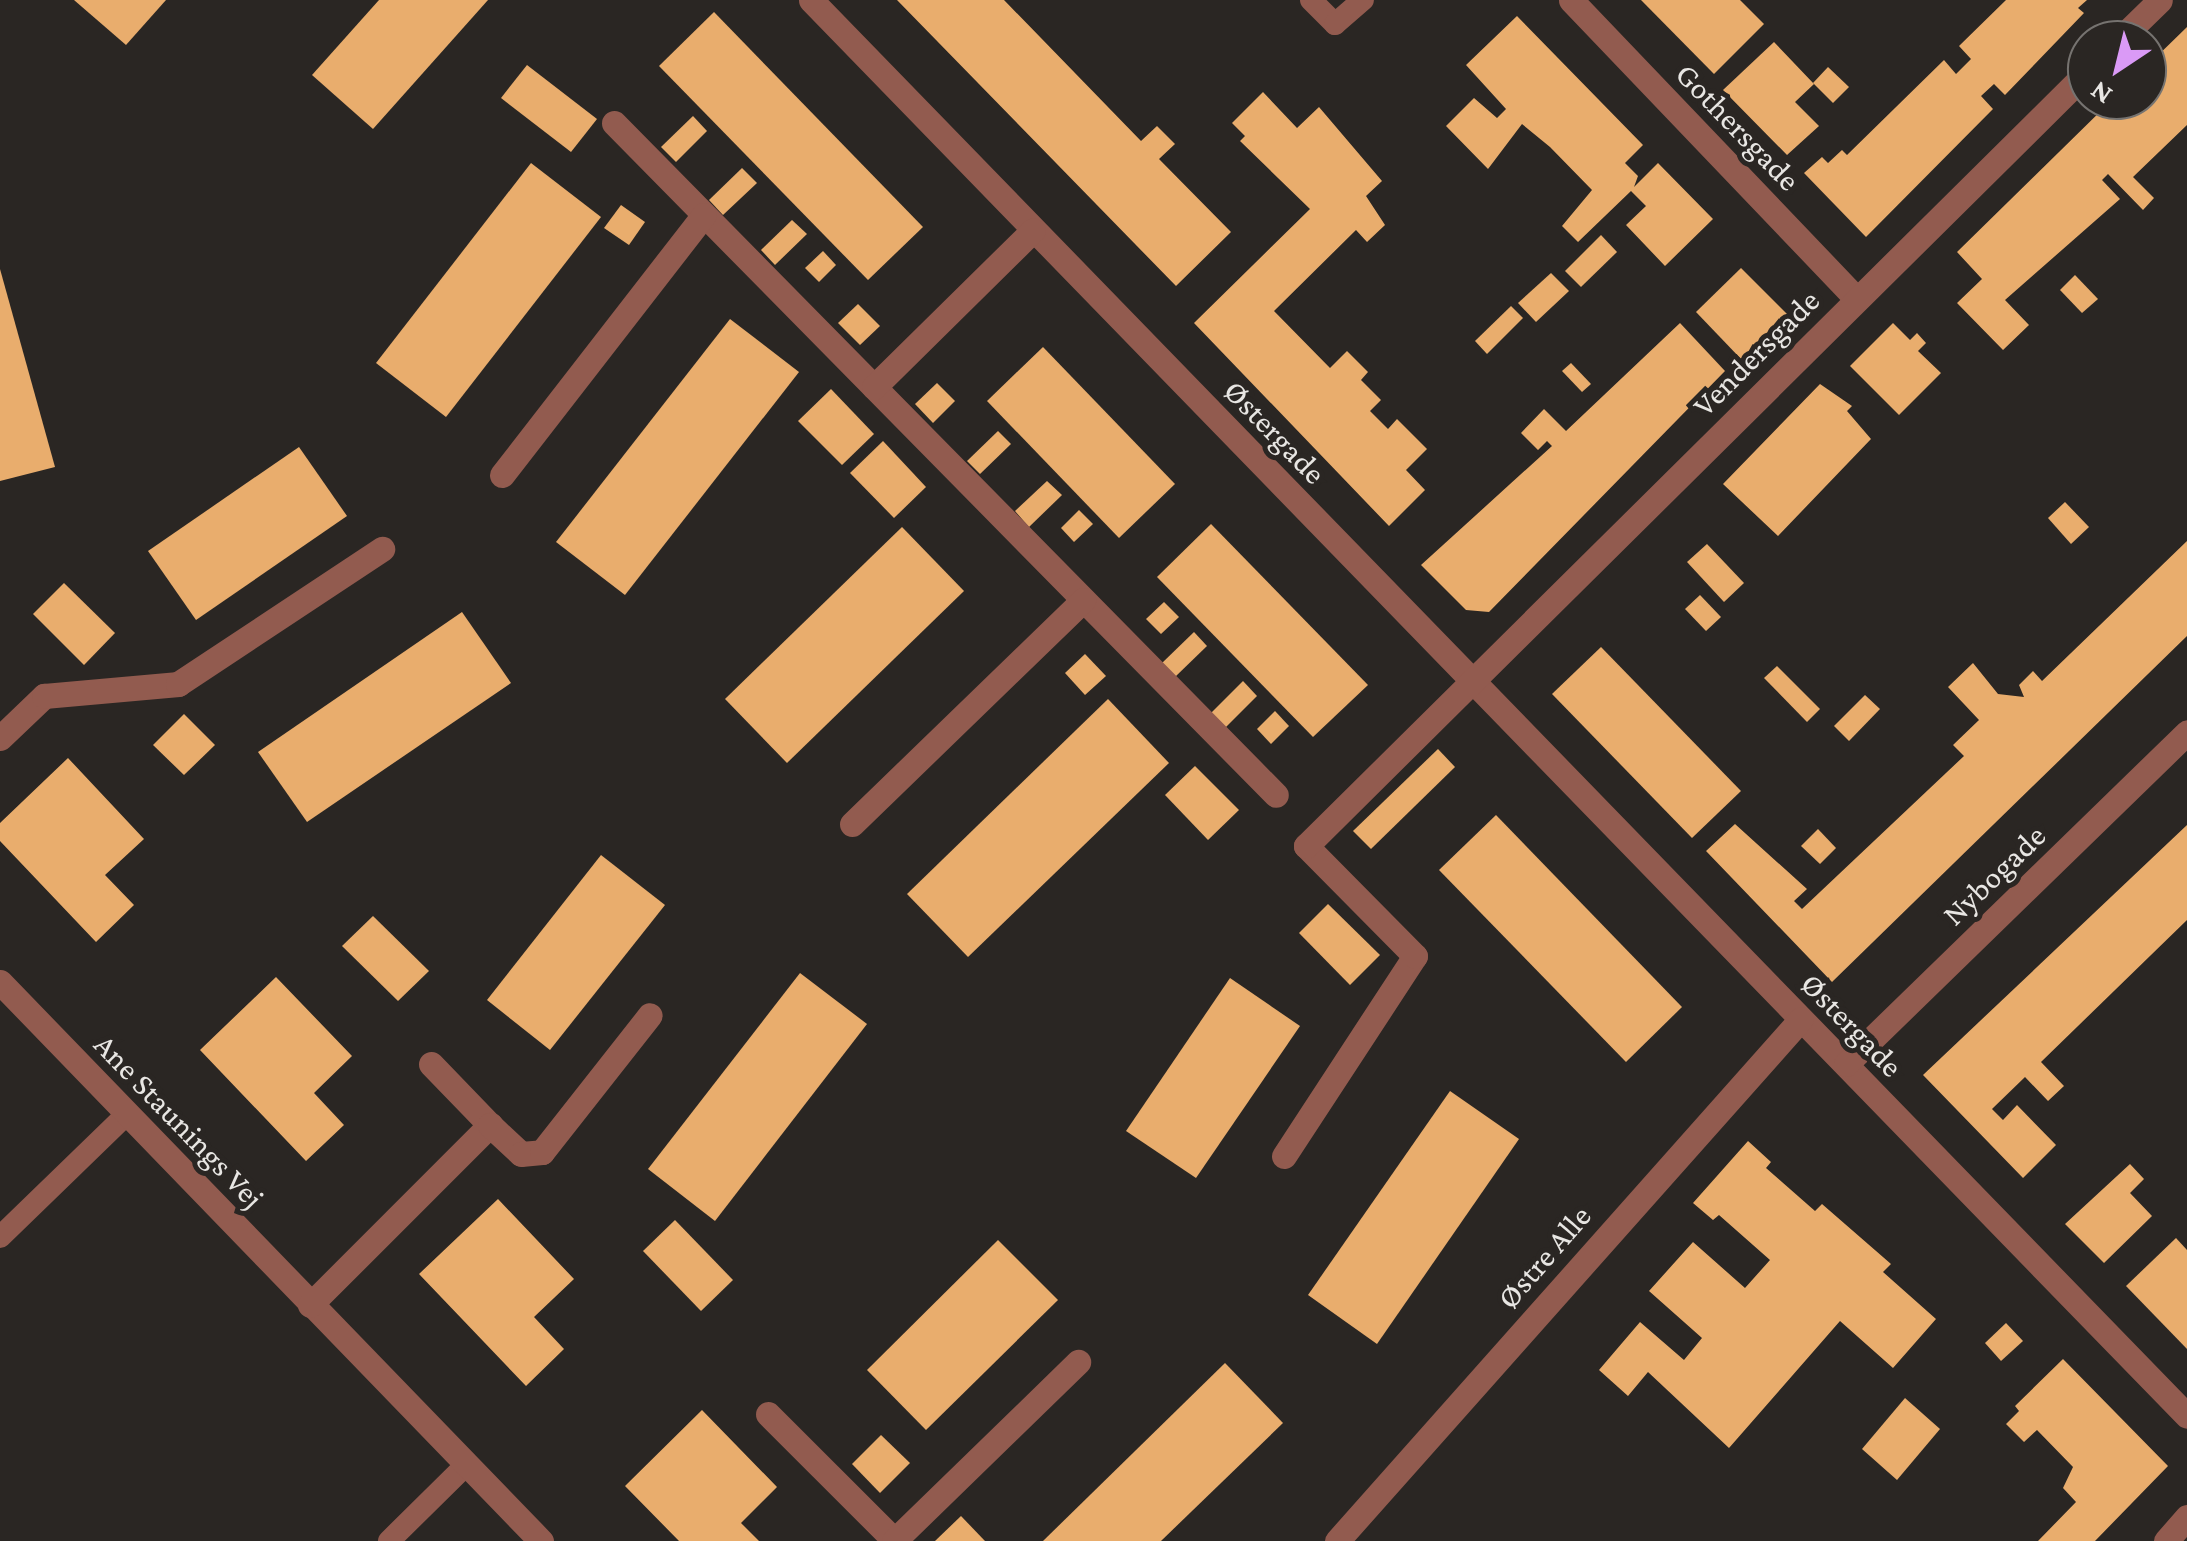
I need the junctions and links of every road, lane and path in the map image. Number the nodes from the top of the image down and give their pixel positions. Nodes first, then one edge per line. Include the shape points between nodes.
1 (811, 0) edge
2 (1311, 0) edge
3 (1363, 0) edge
4 (1572, 0) edge
5 (2160, 0) edge
6 (2140, 20) edge
7 (2067, 92) edge
8 (614, 123) dead end
9 (704, 215) junction
10 (1033, 230) junction
11 (1857, 299) junction
12 (874, 387) junction
13 (502, 475) dead end
14 (382, 549) dead end
15 (1083, 600) junction
16 (1471, 680) junction
17 (2187, 732) edge
18 (0, 738) edge
19 (1276, 796) dead end
20 (852, 824) dead end
21 (0, 982) edge
22 (650, 1016) dead end
23 (1801, 1019) junction
24 (431, 1064) dead end
25 (1846, 1064) junction
26 (128, 1114) junction
27 (490, 1124) junction
28 (1284, 1156) dead end
29 (0, 1237) edge
30 (310, 1305) junction
31 (1078, 1362) dead end
32 (768, 1414) dead end
33 (2187, 1416) edge
34 (466, 1466) junction
35 (2187, 1517) edge
36 (894, 1540) edge
37 (388, 1541) edge
38 (541, 1541) edge
39 (1338, 1541) edge
40 (2166, 1541) edge

1 - 10 street, Østergade
2 - 3 lane via 1335,24
4 - 11 street, Gothersgade
5 - 6 street
7 - 11 street, Vendersgade
8 - 9 street
9 - 12 street
9 - 13 street
10 - 12 street
10 - 16 street, Østergade
11 - 16 street, Vendersgade
12 - 15 street
14 - 18 street via 178,684 44,696
15 - 19 street
15 - 20 street
16 - 23 street, Østergade
16 - 28 street via 1306,846 1415,956
17 - 25 street, Nybogade
21 - 26 street, Ane Staunings Vej
22 - 27 street via 542,1152 522,1154
23 - 25 street, Østergade
23 - 39 street, Østre Alle
24 - 27 street
25 - 33 street, Østergade
26 - 29 lane
26 - 30 street, Ane Staunings Vej
27 - 30 street
30 - 34 street, Ane Staunings Vej
31 - 36 street
32 - 36 street
34 - 37 lane
34 - 38 street, Ane Staunings Vej
35 - 40 street

